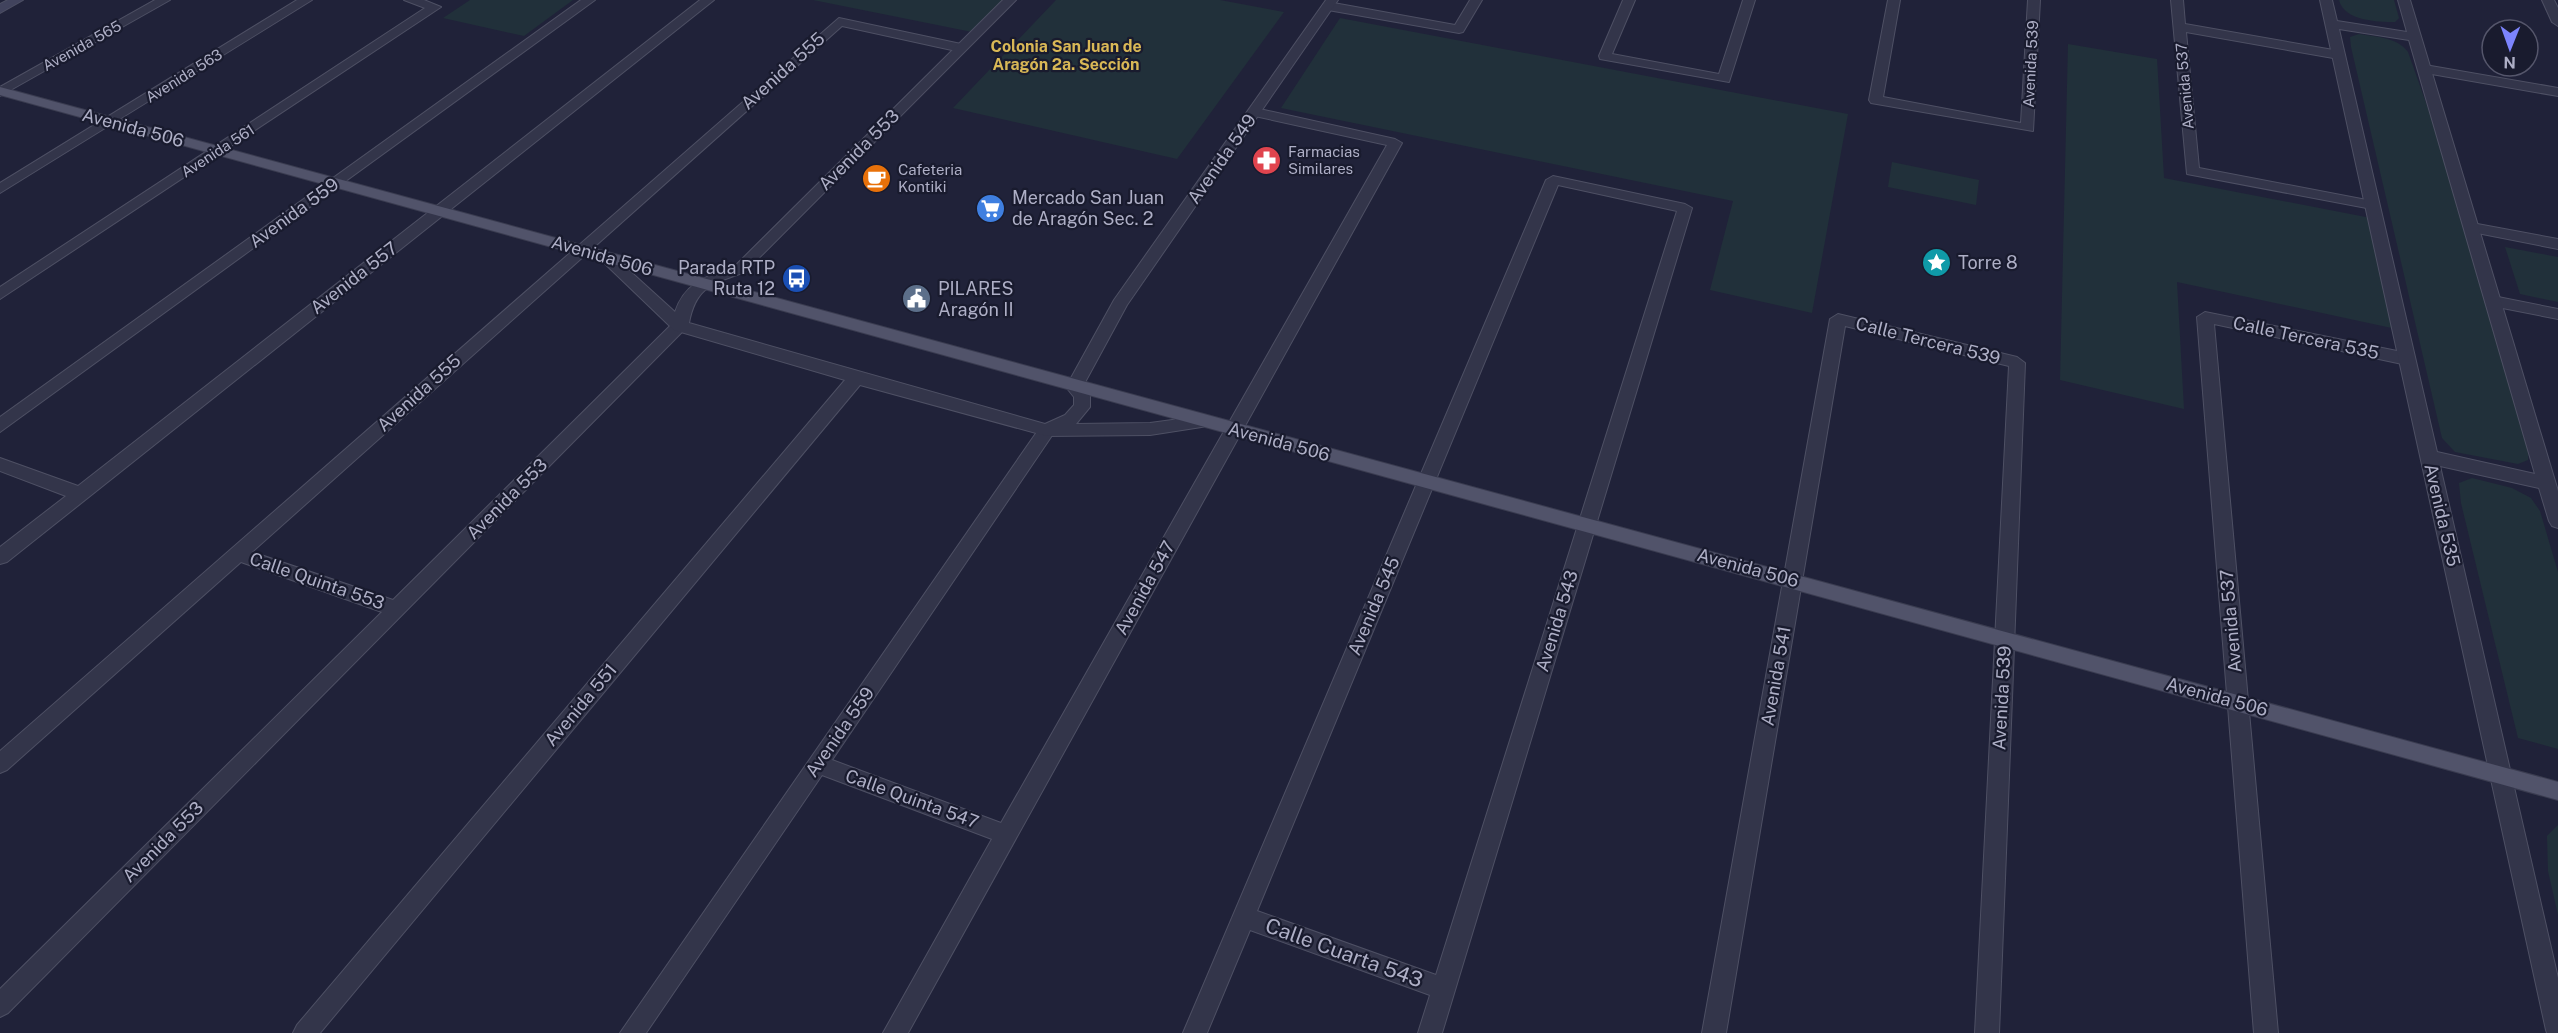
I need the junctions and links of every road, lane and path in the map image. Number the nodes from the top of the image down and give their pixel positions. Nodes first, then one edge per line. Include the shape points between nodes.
1 (17, 0) edge
2 (164, 0) edge
3 (306, 0) edge
4 (410, 0) edge
5 (589, 0) edge
6 (708, 0) edge
7 (1010, 0) edge
8 (1476, 0) edge
9 (1629, 0) edge
10 (1749, 0) edge
11 (1894, 0) edge
12 (2177, 0) edge
13 (2326, 0) edge
14 (2404, 0) edge
15 (2548, 0) edge
16 (2030, 1) edge
17 (1330, 3) edge
18 (0, 9) edge
19 (2558, 22) edge
20 (2332, 24) junction
21 (2180, 27) junction
22 (2415, 37) junction
23 (961, 48) junction
24 (2339, 54) junction
25 (2425, 69) junction
26 (0, 92) edge
27 (2558, 92) edge
28 (1255, 112) junction
29 (111, 122) junction
30 (217, 151) junction
31 (1553, 180) joint
32 (335, 183) junction
33 (0, 189) edge
34 (2373, 205) junction
35 (439, 211) junction
36 (2472, 228) junction
37 (2558, 244) edge
38 (581, 250) junction
39 (605, 256) junction
40 (701, 285) junction
41 (0, 294) edge
42 (2493, 301) junction
43 (2558, 314) edge
44 (2205, 317) joint
45 (1838, 319) joint
46 (680, 326) junction
47 (2407, 359) junction
48 (2017, 363) joint
49 (856, 378) junction
50 (1074, 387) junction
51 (1202, 422) junction
52 (0, 426) edge
53 (1234, 429) junction
54 (1047, 430) junction
55 (2429, 457) junction
56 (0, 464) edge
57 (1426, 482) junction
58 (2547, 483) junction
59 (80, 494) junction
60 (2558, 521) edge
61 (1587, 524) junction
62 (238, 554) junction
63 (0, 557) edge
64 (1793, 579) junction
65 (396, 609) junction
66 (2005, 640) junction
67 (2237, 702) junction
68 (817, 764) junction
69 (0, 765) edge
70 (2501, 776) junction
71 (2558, 792) edge
72 (1006, 834) junction
73 (1244, 917) junction
74 (1444, 989) junction
75 (0, 1005) edge
76 (2558, 1030) edge
77 (305, 1033) edge
78 (632, 1033) edge
79 (894, 1033) edge
80 (1195, 1033) edge
81 (1430, 1033) edge
82 (1714, 1033) edge
83 (1987, 1033) edge
84 (2266, 1033) edge

1 - 18 main road
2 - 26 street, Avenida 565
3 - 29 street, Avenida 563
4 - 30 street, Avenida 561 via 435,7
5 - 32 street, Avenida 559
6 - 35 street, Avenida 557
7 - 23 street, Avenida 553
8 - 17 street via 1459,29
9 - 10 street via 1605,56 1724,79
11 - 16 street, Avenida 539 via 1876,100 2028,128
12 - 21 street, Avenida 537
13 - 20 street, Avenida 535
14 - 22 street
15 - 19 street
17 - 28 street, Avenida 549
20 - 22 street
20 - 24 street, Avenida 535
21 - 24 street
21 - 34 street, Avenida 537 via 2192,171
22 - 25 street
23 - 38 street, Avenida 555 via 839,22
23 - 40 street, Avenida 553 via 740,269
24 - 34 street, Avenida 535
25 - 27 street
25 - 36 street
26 - 29 main road, Avenida 506
28 - 50 street, Avenida 549 via 1120,304
28 - 53 street, Avenida 547 via 1395,142
29 - 30 main road, Avenida 506
29 - 33 street, Avenida 563
30 - 32 main road, Avenida 506
30 - 41 street, Avenida 561
31 - 57 street, Avenida 545
31 - 61 street, Avenida 543 via 1684,208
32 - 35 main road, Avenida 506
32 - 52 street, Avenida 559
34 - 47 street, Avenida 535
35 - 38 main road, Avenida 506
35 - 59 street, Avenida 557
36 - 37 street
36 - 42 street
38 - 39 main road, Avenida 506
38 - 62 street, Avenida 555
39 - 40 main road, Avenida 506
39 - 46 street
40 - 46 street, Avenida 553 via 685,299
40 - 50 main road, Avenida 506
42 - 43 street
42 - 58 street
44 - 47 street, Calle Tercera 535
44 - 67 street, Avenida 537
45 - 48 street, Calle Tercera 539
45 - 64 street, Avenida 541
46 - 49 street
46 - 65 street, Avenida 553
47 - 55 street, Avenida 535
48 - 66 street, Avenida 539
49 - 54 street
49 - 77 street, Avenida 551
50 - 51 main road, Avenida 506
50 - 54 street via 1082,396 1082,407 1071,419
51 - 53 main road, Avenida 506
51 - 54 street via 1150,429
53 - 57 main road, Avenida 506
53 - 72 street, Avenida 547
54 - 68 street, Avenida 559
55 - 58 street
55 - 70 street, Avenida 535
56 - 59 street
57 - 61 main road, Avenida 506
57 - 73 street, Avenida 545
58 - 60 street
59 - 63 street, Avenida 557
61 - 64 main road, Avenida 506
61 - 74 street, Avenida 543
62 - 65 street, Calle Quinta 553
62 - 69 street, Avenida 555
64 - 66 main road, Avenida 506
64 - 82 street, Avenida 541
65 - 75 street, Avenida 553
66 - 67 main road, Avenida 506
66 - 83 street, Avenida 539
67 - 70 main road, Avenida 506
67 - 84 street, Avenida 537
68 - 72 street, Calle Quinta 547
68 - 78 street, Avenida 559
70 - 71 main road, Avenida 506
70 - 76 street, Avenida 535
72 - 79 street, Avenida 547
73 - 74 street, Calle Cuarta 543
73 - 80 street, Avenida 545
74 - 81 street, Avenida 543

